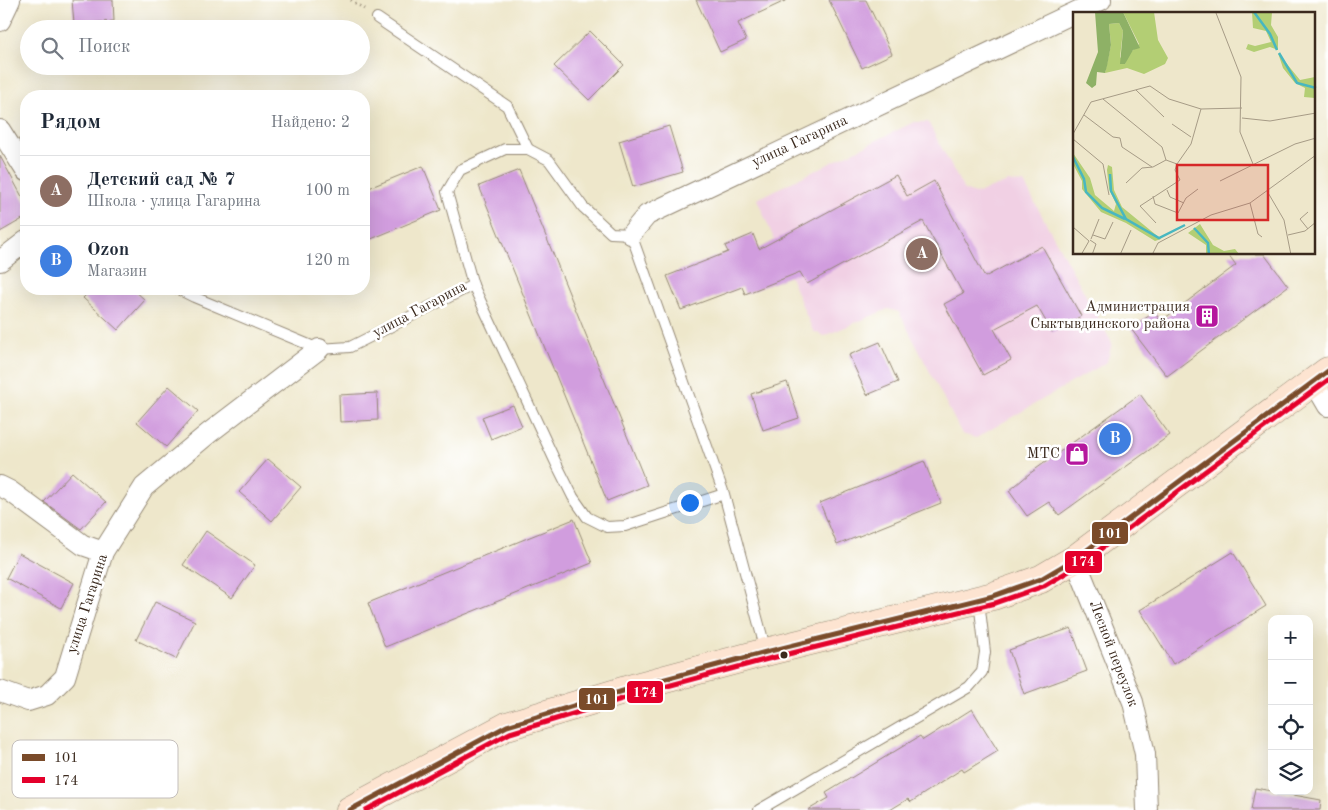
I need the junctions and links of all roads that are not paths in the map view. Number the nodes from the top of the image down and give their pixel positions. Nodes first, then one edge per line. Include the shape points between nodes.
1 (10, 0) edge
2 (1101, 0) edge
3 (1076, 12) edge
4 (1073, 13) edge
5 (377, 18) dead end
6 (0, 22) edge
7 (0, 130) edge
8 (528, 149) junction
9 (20, 162) edge
10 (631, 234) junction
11 (20, 246) edge
12 (0, 261) edge
13 (473, 285) junction
14 (190, 295) edge
15 (319, 349) junction
16 (1321, 376) edge
17 (1328, 406) edge
18 (0, 486) edge
19 (724, 494) junction
20 (103, 552) junction
21 (1075, 560) junction
22 (979, 599) junction
23 (766, 652) junction
24 (0, 691) edge
25 (350, 810) edge
26 (759, 810) edge
27 (1146, 810) edge

1 - 6 street
2 - 3 street, улица Гагарина
4 - 10 street, улица Гагарина via 647,215
5 - 8 lane via 507,106
7 - 9 street
8 - 10 lane via 549,160 583,207 611,232
8 - 13 lane, улица Гагарина via 505,150 460,170 447,192
10 - 19 lane
11 - 12 street
13 - 15 lane, улица Гагарина via 350,347
13 - 19 lane via 556,463 587,517 607,527 625,526
14 - 15 lane
15 - 20 street, улица Гагарина via 209,433 144,488
16 - 17 street
16 - 21 main road
18 - 20 street via 83,544
19 - 23 lane
20 - 24 street, улица Гагарина via 65,677 47,695 28,701
21 - 22 main road via 1041,579
21 - 27 street, Лесной переулок via 1133,702 1144,754
22 - 23 main road
22 - 26 lane via 985,652 982,672 969,687
23 - 25 main road via 507,726

